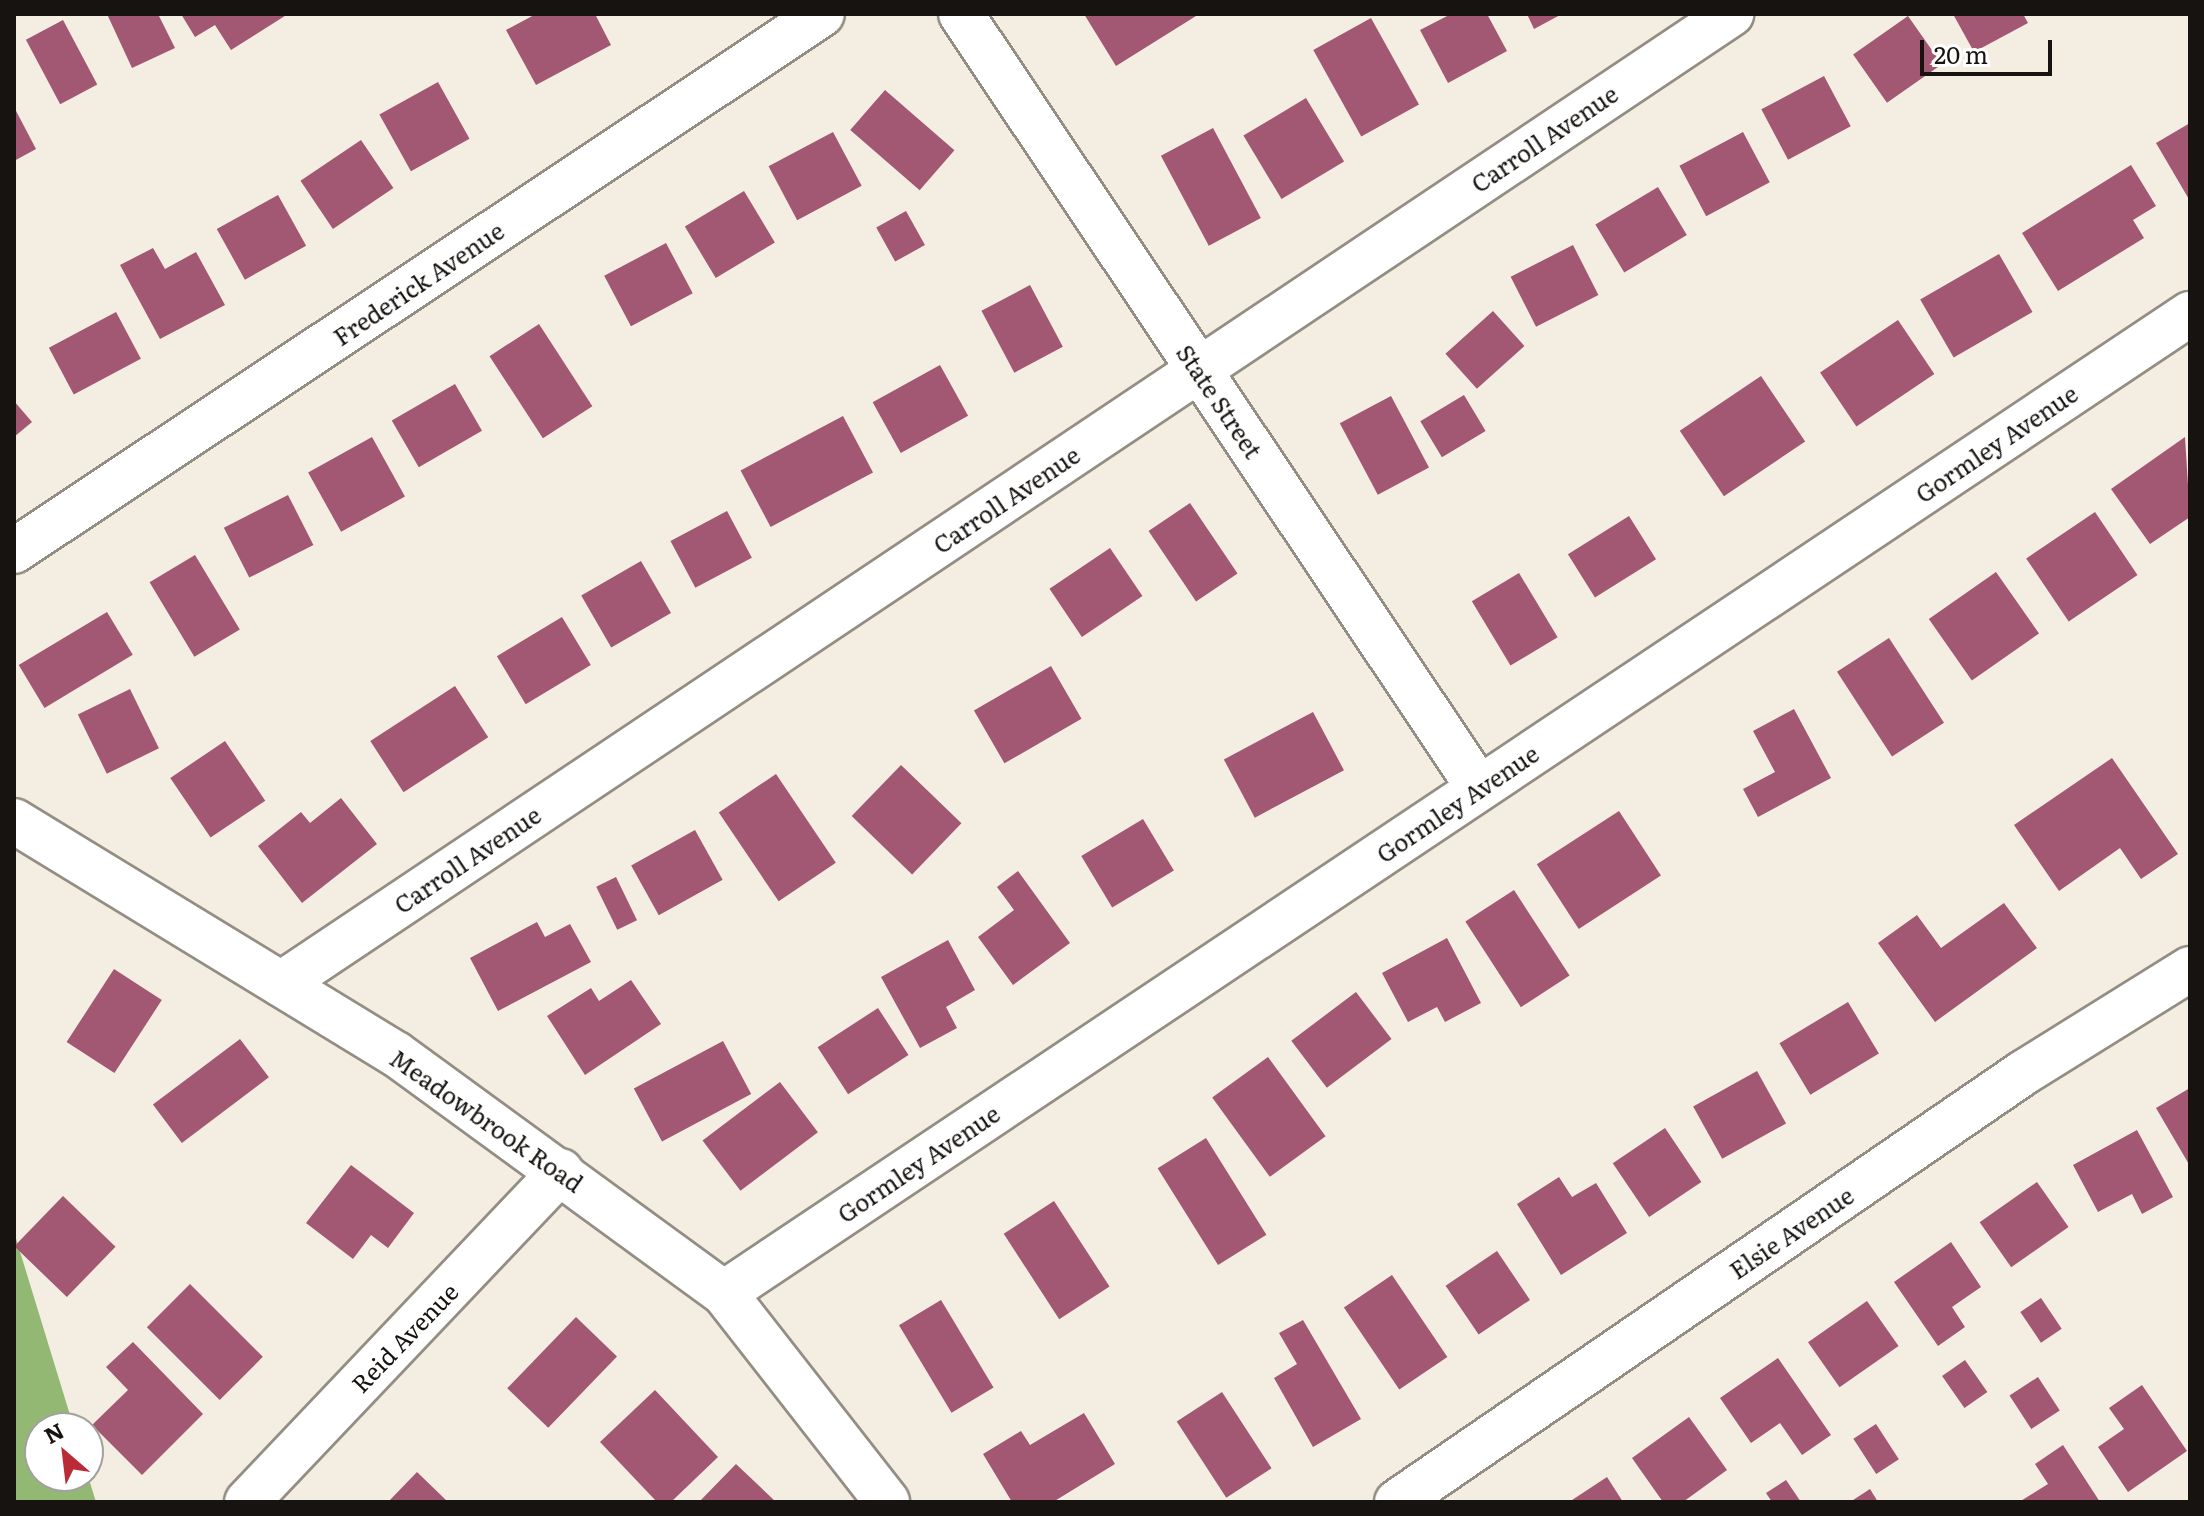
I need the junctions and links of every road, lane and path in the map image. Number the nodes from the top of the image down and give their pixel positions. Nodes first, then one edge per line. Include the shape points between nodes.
1 (822, 14) edge
2 (961, 14) edge
3 (1731, 14) edge
4 (2190, 314) edge
5 (1198, 369) junction
6 (14, 551) edge
7 (1479, 788) junction
8 (14, 821) edge
9 (2190, 969) edge
10 (281, 984) junction
11 (561, 1171) junction
12 (724, 1293) junction
13 (247, 1502) edge
14 (887, 1502) edge
15 (1397, 1502) edge

1 - 6 street, Frederick Avenue
2 - 5 street, State Street
3 - 5 street, Carroll Avenue
4 - 7 street, Gormley Avenue
5 - 7 street, State Street
5 - 10 street, Carroll Avenue
7 - 12 street, Gormley Avenue
8 - 10 street, Meadowbrook Road
9 - 15 street, Elsie Avenue via 2023,1073
10 - 11 street, Meadowbrook Road via 396,1054
11 - 12 street, Meadowbrook Road
11 - 13 street, Reid Avenue
12 - 14 street, Meadowbrook Road

